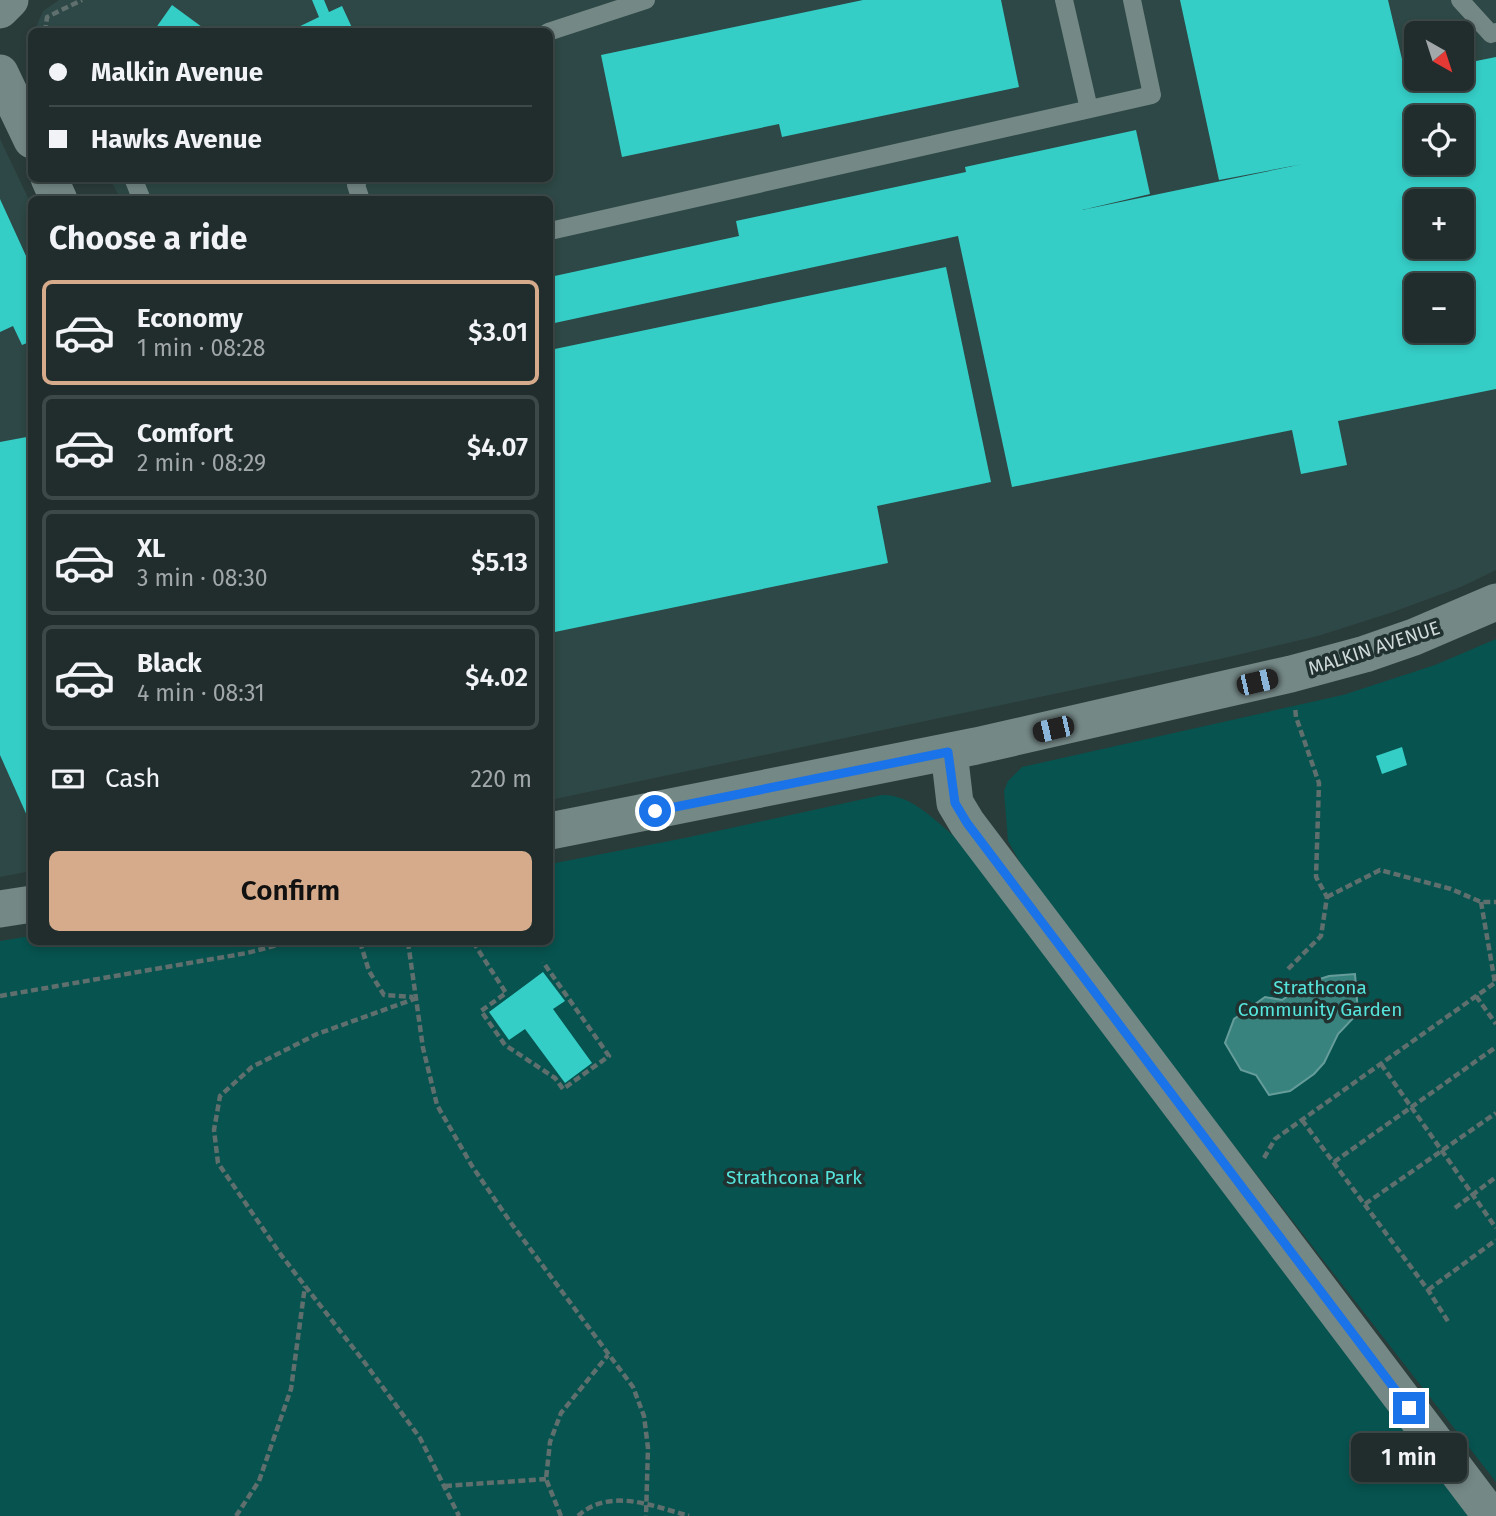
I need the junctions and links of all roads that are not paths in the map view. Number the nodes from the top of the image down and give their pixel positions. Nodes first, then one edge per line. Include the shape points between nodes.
1 (10, 0) edge
2 (646, 0) edge
3 (1064, 0) edge
4 (1132, 0) edge
5 (1460, 0) edge
6 (0, 10) edge
7 (553, 30) edge
8 (1496, 32) edge
9 (0, 73) edge
10 (1089, 109) junction
11 (28, 132) edge
12 (553, 230) edge
13 (1496, 602) edge
14 (948, 752) junction
15 (553, 830) edge
16 (28, 905) edge
17 (0, 909) edge
18 (1491, 1516) edge

1 - 6 street
2 - 7 lane
3 - 10 lane
4 - 10 lane via 1152,94
5 - 8 lane via 1491,34
9 - 11 street
10 - 12 lane
13 - 14 street, MALKIN AVENUE via 1366,654
14 - 15 street, MALKIN AVENUE
14 - 18 street via 955,803 967,823
16 - 17 street

